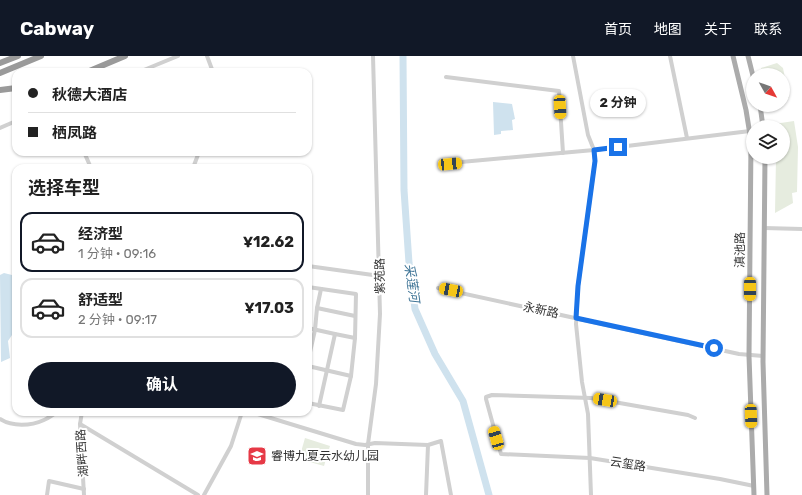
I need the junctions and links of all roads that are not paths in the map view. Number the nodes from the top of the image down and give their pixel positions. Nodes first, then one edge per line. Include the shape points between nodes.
1 (10, 56) edge
2 (18, 56) edge
3 (41, 56) edge
4 (125, 56) edge
5 (178, 56) edge
6 (207, 56) edge
7 (373, 56) edge
8 (573, 56) edge
9 (670, 56) edge
10 (733, 56) edge
11 (748, 56) edge
12 (0, 62) edge
13 (12, 68) edge
14 (12, 68) edge
15 (96, 68) edge
16 (149, 68) edge
17 (211, 68) edge
18 (751, 68) edge
19 (0, 73) edge
20 (446, 77) dead end
21 (12, 88) edge
22 (0, 90) edge
23 (748, 120) edge
24 (12, 123) edge
25 (0, 128) edge
26 (746, 131) edge
27 (687, 138) junction
28 (594, 150) junction
29 (563, 153) junction
30 (450, 164) dead end
31 (751, 164) edge
32 (765, 164) edge
33 (764, 228) junction
34 (802, 229) edge
35 (312, 267) edge
36 (380, 276) junction
37 (312, 288) edge
38 (438, 288) dead end
39 (321, 289) junction
40 (317, 308) junction
41 (355, 316) junction
42 (576, 318) junction
43 (312, 329) edge
44 (315, 330) junction
45 (335, 334) junction
46 (355, 338) junction
47 (312, 343) edge
48 (749, 356) junction
49 (763, 356) junction
50 (312, 367) edge
51 (328, 371) junction
52 (351, 376) junction
53 (586, 398) junction
54 (312, 404) edge
55 (320, 406) junction
56 (48, 416) edge
57 (51, 416) edge
58 (81, 416) edge
59 (241, 416) edge
60 (264, 416) edge
61 (696, 418) dead end
62 (0, 419) edge
63 (44, 420) junction
64 (80, 424) junction
65 (368, 444) junction
66 (428, 445) junction
67 (590, 458) junction
68 (754, 486) junction
69 (84, 489) junction
70 (47, 495) edge
71 (84, 495) edge
72 (198, 495) edge
73 (204, 495) edge
74 (368, 495) edge
75 (426, 495) edge
76 (451, 495) edge
77 (591, 495) edge
78 (754, 495) edge
79 (767, 495) edge

1 - 12 highway
2 - 12 highway
3 - 14 highway
4 - 15 highway
5 - 16 street
6 - 17 street
7 - 36 street, 紫苑路
8 - 28 street via 588,135
9 - 27 street
10 - 23 main road, 滇池路
11 - 18 main road
13 - 19 highway
20 - 29 street via 559,91
21 - 22 highway
24 - 25 street
26 - 27 street
27 - 28 street
28 - 29 street
28 - 42 street via 595,161
29 - 30 street
31 - 48 main road, 滇池路
32 - 33 main road, 滇池路
33 - 34 street
33 - 49 main road, 滇池路
35 - 36 street
36 - 65 street, 紫苑路 via 379,348
37 - 39 street
38 - 42 street, 永新路
39 - 40 street
39 - 41 street via 356,294
40 - 41 street
40 - 44 street
41 - 46 street
42 - 48 street, 永新路
42 - 53 street
43 - 44 street
44 - 45 street
44 - 47 street
45 - 46 street
45 - 51 street
46 - 52 street
48 - 49 street, 永新路
48 - 68 main road, 滇池路
49 - 79 main road, 滇池路
50 - 51 street
51 - 52 street
51 - 55 street
52 - 55 street via 343,410
53 - 61 street
53 - 67 street
53 - 67 street, 云玺路 via 492,395 486,397 501,454
54 - 55 street
56 - 63 street
57 - 63 street
58 - 64 street, 湖畔西路
59 - 73 street via 231,446
60 - 65 street via 356,444
62 - 63 street via 22,425
64 - 69 street, 湖畔西路
64 - 72 street
65 - 66 street
65 - 74 street, 紫苑路
66 - 75 street
66 - 76 street via 442,441
67 - 68 street, 云玺路 via 720,478
67 - 77 street
68 - 78 main road, 滇池路
69 - 70 street via 49,481
69 - 71 street, 湖畔西路

